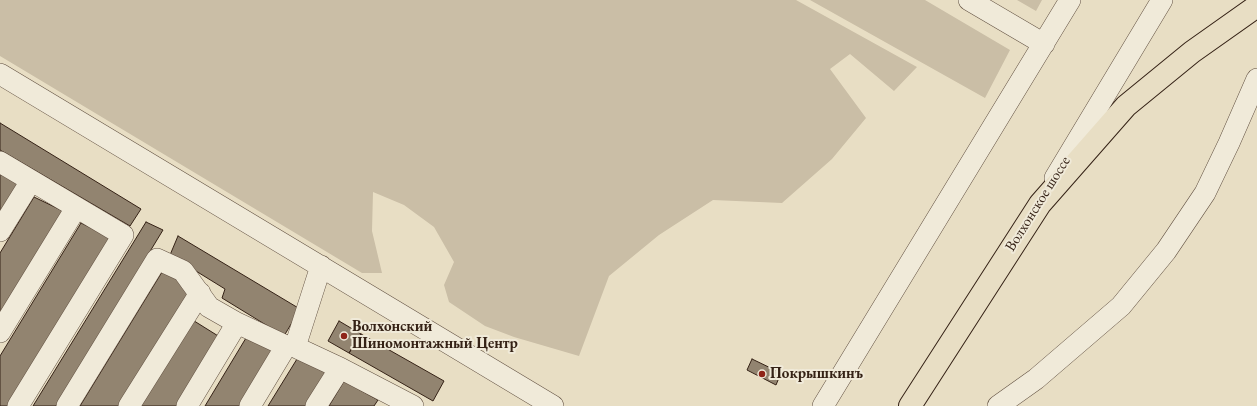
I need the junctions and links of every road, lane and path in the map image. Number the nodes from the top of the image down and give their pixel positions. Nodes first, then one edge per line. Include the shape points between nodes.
1 (968, 0) edge
2 (1070, 0) edge
3 (1162, 0) edge
4 (1257, 6) edge
5 (1044, 44) junction
6 (0, 74) edge
7 (1257, 79) edge
8 (0, 162) edge
9 (31, 181) junction
10 (1040, 204) junction
11 (76, 208) junction
12 (0, 231) edge
13 (321, 266) junction
14 (200, 293) junction
15 (238, 323) junction
16 (0, 332) edge
17 (290, 346) junction
18 (340, 368) junction
19 (383, 399) edge
20 (18, 406) edge
21 (67, 406) edge
22 (129, 406) edge
23 (187, 406) edge
24 (250, 406) edge
25 (316, 406) edge
26 (413, 406) edge
27 (553, 406) edge
28 (823, 406) edge
29 (910, 406) edge
30 (998, 406) edge

1 - 5 street
2 - 5 street
3 - 10 street, Волхонское шоссе
4 - 10 main road via 1192,52 1126,106
5 - 28 street
6 - 13 street
7 - 30 street via 1205,193 1166,251 1121,306 1036,379
8 - 9 street
9 - 11 street
9 - 12 street
10 - 29 main road, Волхонское шоссе
11 - 16 street
11 - 20 street via 123,235
13 - 17 street
13 - 27 street
14 - 15 street via 209,307
14 - 21 street via 183,271 156,259
14 - 22 street
15 - 17 street
15 - 23 street
17 - 18 street
17 - 24 street
18 - 19 street
18 - 25 street
19 - 26 street

